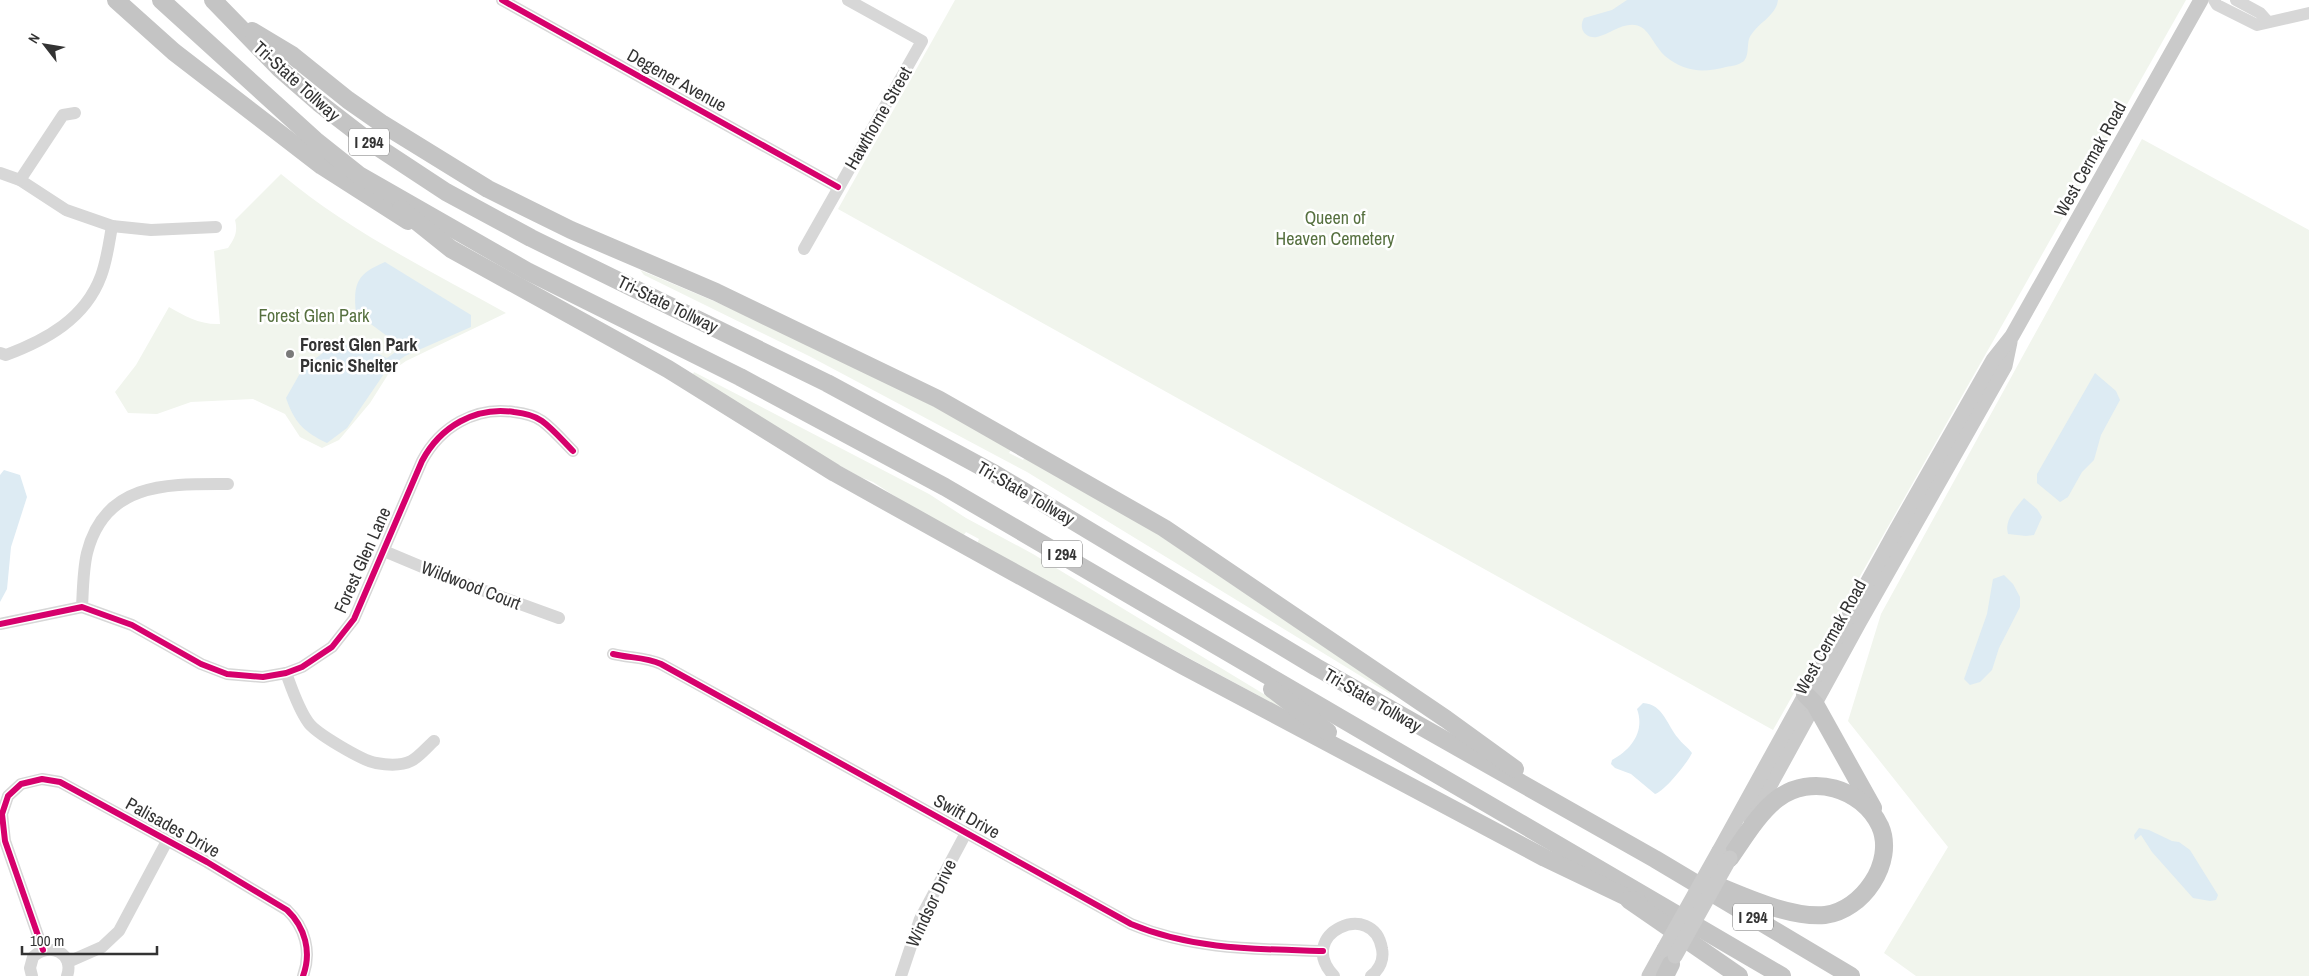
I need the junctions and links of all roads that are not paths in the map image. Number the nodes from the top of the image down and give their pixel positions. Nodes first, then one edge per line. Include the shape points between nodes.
1 (116, 0) edge
2 (161, 0) edge
3 (212, 0) edge
4 (502, 0) edge
5 (848, 0) edge
6 (2201, 0) edge
7 (2214, 0) edge
8 (2236, 0) edge
9 (2309, 13) edge
10 (229, 17) junction
11 (2268, 22) junction
12 (75, 113) dead end
13 (0, 173) edge
14 (359, 175) junction
15 (20, 180) junction
16 (838, 187) junction
17 (112, 226) junction
18 (216, 227) dead end
19 (450, 249) junction
20 (804, 249) dead end
21 (0, 353) edge
22 (573, 450) dead end
23 (228, 484) dead end
24 (384, 551) junction
25 (82, 607) junction
26 (559, 618) dead end
27 (0, 624) edge
28 (612, 654) dead end
29 (1240, 660) junction
30 (286, 673) junction
31 (1810, 699) junction
32 (434, 741) dead end
33 (1392, 776) junction
34 (1591, 822) junction
35 (1880, 827) junction
36 (966, 832) junction
37 (167, 842) junction
38 (1725, 855) junction
39 (1655, 859) junction
40 (1618, 893) junction
41 (42, 950) junction
42 (1323, 951) junction
43 (1752, 958) junction
44 (68, 962) junction
45 (1668, 964) edge
46 (29, 975) edge
47 (67, 976) edge
48 (303, 976) edge
49 (901, 976) edge
50 (1334, 976) edge
51 (1372, 976) edge
52 (1649, 976) edge
53 (1739, 976) edge
54 (1782, 976) edge
55 (1851, 976) edge

1 - 19 highway via 174,52 322,166
2 - 14 highway, Tri-State Tollway / I 294 via 315,140
3 - 10 highway, Tri-State Tollway / I 294
4 - 16 street, Degener Avenue
5 - 16 street, Hawthorne Street via 922,41
6 - 31 main road, West Cermak Road via 2012,336 2005,366
7 - 11 street via 2217,5 2258,25
8 - 11 street via 2260,13
9 - 11 street
10 - 34 highway via 292,55 381,123 488,188 571,230 716,292 938,399 1164,528 1446,719
10 - 34 highway, Tri-State Tollway / I 294 via 286,75 319,103 373,145 446,192 531,238 763,350 995,474 1351,687
12 - 15 street via 63,115
13 - 15 street
14 - 19 highway
14 - 29 highway, Tri-State Tollway / I 294 via 527,272 834,426 1034,537
15 - 17 street via 66,210
16 - 20 street, Hawthorne Street
17 - 18 street via 152,230
17 - 21 street via 101,277 80,310 62,328 41,341 6,354
19 - 33 highway via 668,369 835,473 931,527
22 - 24 street, Forest Glen Lane via 542,421 526,414 480,412 462,420 442,433 426,454
23 - 25 street via 152,487 114,507 90,543
24 - 26 street, Wildwood Court
24 - 30 street, Forest Glen Lane via 357,613 344,634 318,658
25 - 27 street
25 - 30 street, Forest Glen Lane via 132,625 214,670 242,677
28 - 36 street, Swift Drive via 661,664
29 - 33 highway via 1296,708
29 - 43 highway, Tri-State Tollway / I 294
30 - 32 street via 310,726 366,759 395,765 411,761
31 - 35 highway via 1854,770
31 - 38 main road, West Cermak Road
33 - 40 highway
34 - 39 highway, Tri-State Tollway / I 294
35 - 38 highway via 1866,805 1852,795 1836,788 1815,785 1794,789 1777,799
35 - 39 highway via 1883,847 1872,884 1858,901 1826,915 1809,915 1768,904
36 - 42 street, Swift Drive via 1150,932 1185,942 1217,946
36 - 49 street, Windsor Drive via 924,912
37 - 41 street, Palisades Drive via 60,782 42,779 21,784 8,796 2,814 5,841
37 - 44 street via 119,931 102,947
37 - 48 street, Palisades Drive via 282,905 292,914 305,936 307,960
38 - 45 main road, West Cermak Road, bridge
39 - 55 highway, Tri-State Tollway / I 294
40 - 43 highway
40 - 53 highway
41 - 44 street via 58,951
41 - 46 street via 33,957
42 - 50 street via 1327,968
42 - 51 street via 1330,934 1344,924 1362,924 1370,928 1381,944 1383,954 1381,964
43 - 54 highway, Tri-State Tollway / I 294
44 - 47 street
45 - 52 main road, West Cermak Road

